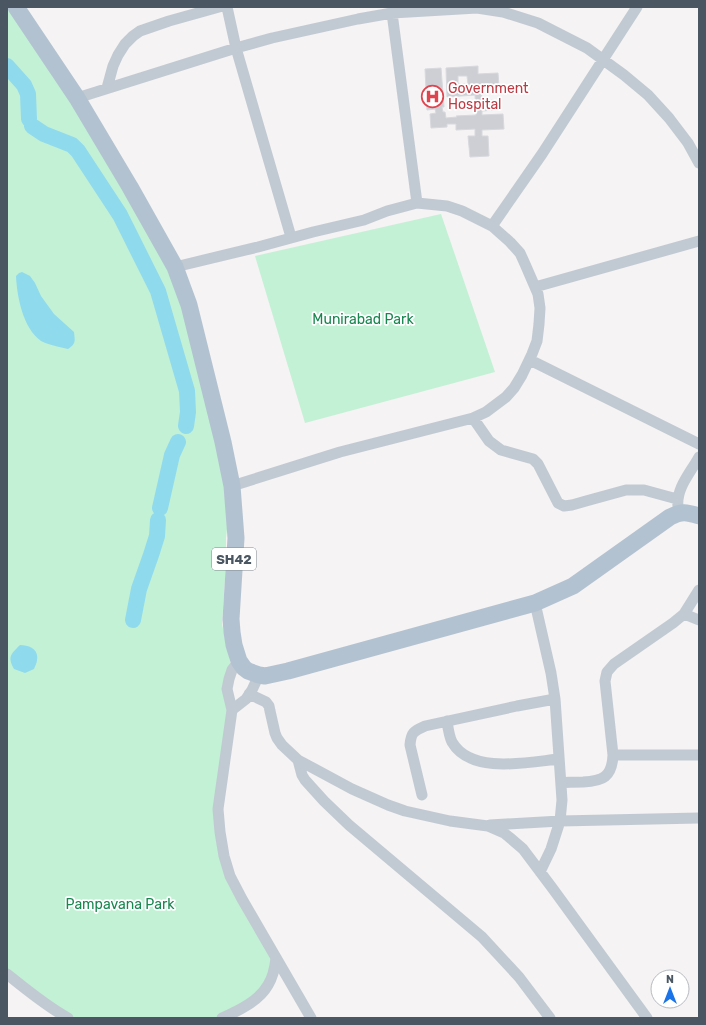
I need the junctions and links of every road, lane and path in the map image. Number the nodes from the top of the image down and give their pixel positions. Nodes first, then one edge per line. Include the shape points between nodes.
1 (16, 7) edge
2 (219, 7) edge
3 (227, 7) edge
4 (637, 7) edge
5 (392, 13) junction
6 (236, 48) junction
7 (603, 59) junction
8 (108, 88) junction
9 (77, 98) junction
10 (699, 163) edge
11 (417, 203) junction
12 (492, 226) junction
13 (291, 237) junction
14 (699, 241) edge
15 (175, 267) junction
16 (535, 287) junction
17 (530, 360) junction
18 (474, 418) junction
19 (699, 444) edge
20 (699, 456) edge
21 (232, 486) junction
22 (690, 511) edge
23 (699, 590) edge
24 (535, 602) junction
25 (684, 614) junction
26 (699, 620) edge
27 (239, 661) junction
28 (259, 675) junction
29 (249, 694) junction
30 (555, 699) junction
31 (232, 710) junction
32 (447, 721) junction
33 (613, 755) junction
34 (699, 755) edge
35 (559, 759) junction
36 (298, 760) junction
37 (561, 783) junction
38 (422, 795) dead end
39 (699, 818) edge
40 (560, 821) junction
41 (488, 826) junction
42 (540, 872) junction
43 (276, 958) junction
44 (7, 974) edge
45 (68, 1018) edge
46 (222, 1018) edge
47 (311, 1018) edge
48 (550, 1018) edge
49 (647, 1018) edge

1 - 9 main road, SH42
2 - 8 street via 140,31 133,36 118,55
3 - 6 street
4 - 7 street
5 - 6 street
5 - 7 street via 477,8 503,12 538,23
5 - 11 street
6 - 8 street
6 - 13 street
7 - 10 street via 648,95 688,143
7 - 12 street
8 - 9 street
9 - 15 main road, SH42
11 - 12 street via 447,206
11 - 13 street via 364,220
12 - 16 street via 520,253
13 - 15 street
14 - 16 street
15 - 21 main road, SH42 via 189,305
16 - 17 street via 540,313
17 - 18 street via 510,393
17 - 19 street
18 - 21 street via 340,452
18 - 22 street via 489,441 501,450 533,459 558,503 564,506 626,490 644,490
20 - 22 street via 682,486
21 - 27 main road, SH42 via 236,538 231,619
22 - 24 main road via 670,517 573,586
23 - 25 street
24 - 28 main road via 288,672
24 - 30 street
25 - 26 street
25 - 33 street via 614,664 607,672 605,681
27 - 28 main road via 248,671
27 - 31 street via 232,670 227,689
28 - 29 street
29 - 31 street
29 - 36 street via 269,706 277,738
30 - 32 street
30 - 35 street
31 - 43 street via 218,810 224,856 230,876
32 - 35 street via 452,742 459,752 469,758 504,765
32 - 38 street via 415,730 410,737
33 - 34 street
33 - 37 street via 613,764 606,777 600,780
35 - 37 street
36 - 41 street via 388,805 450,821
36 - 48 street via 305,780 324,801 482,937 519,977
37 - 40 street
39 - 40 street
40 - 41 street
40 - 42 street
41 - 42 street via 504,833 517,843
42 - 49 street
43 - 46 street via 268,985 260,994 252,1002
43 - 47 street
44 - 45 street via 48,1007

